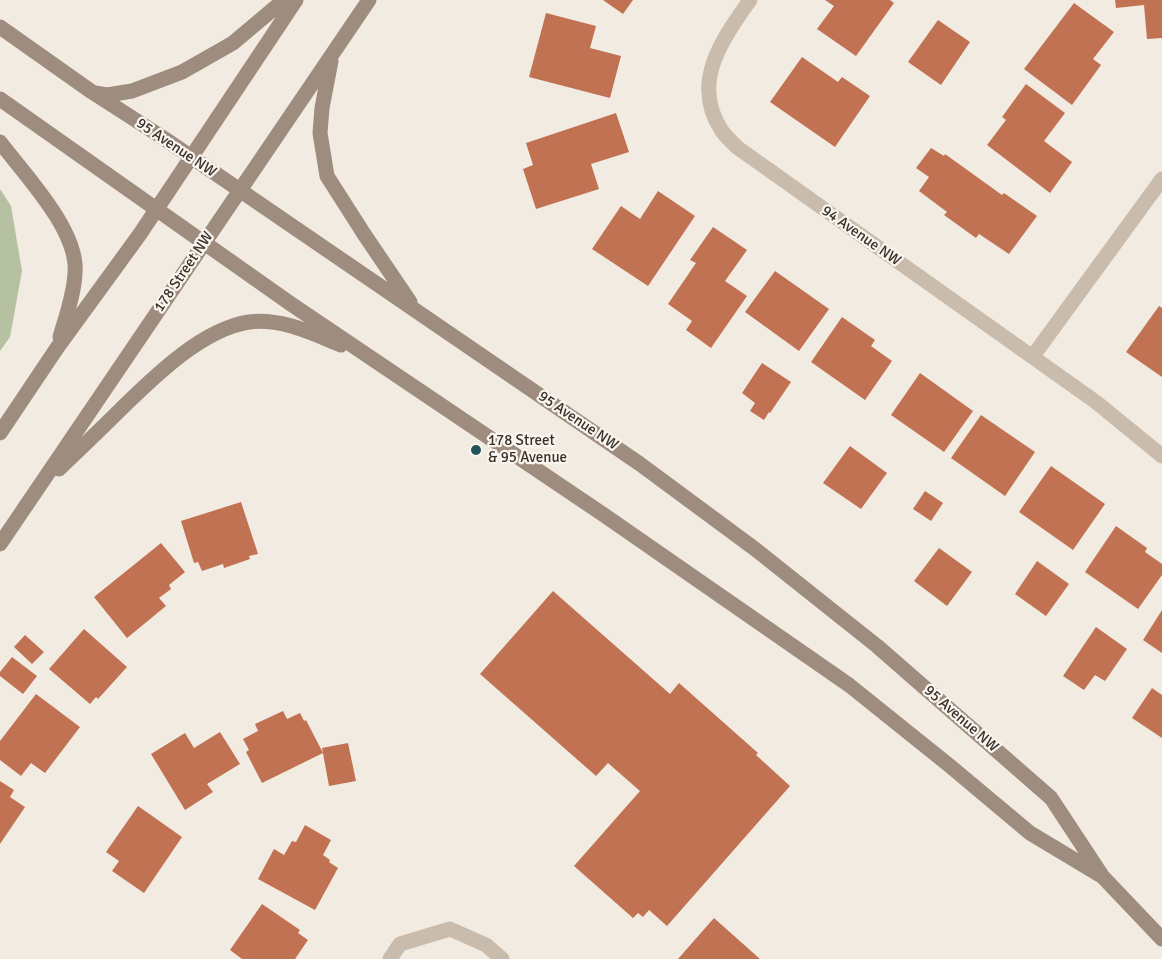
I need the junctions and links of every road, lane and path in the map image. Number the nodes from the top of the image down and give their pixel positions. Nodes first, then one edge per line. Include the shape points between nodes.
1 (284, 0) edge
2 (296, 0) edge
3 (369, 0) edge
4 (750, 0) edge
5 (0, 27) edge
6 (334, 51) junction
7 (92, 92) junction
8 (0, 99) edge
9 (0, 142) edge
10 (191, 157) junction
11 (1162, 179) edge
12 (239, 190) junction
13 (157, 209) junction
14 (205, 243) junction
15 (415, 309) junction
16 (57, 348) junction
17 (1033, 356) junction
18 (372, 358) junction
19 (0, 433) edge
20 (1162, 456) edge
21 (37, 490) junction
22 (0, 544) edge
23 (1103, 877) junction
24 (1162, 939) edge
25 (390, 959) edge
26 (502, 959) edge

1 - 7 main road via 233,43 182,72 132,91 107,95
2 - 10 main road
3 - 6 main road, 178 Street NW
4 - 17 street, 94 Avenue NW via 724,36 709,81 708,99 723,133 738,148
5 - 7 main road, 95 Avenue NW
6 - 12 main road, 178 Street NW
6 - 15 main road via 321,119 327,176
7 - 10 main road, 95 Avenue NW
8 - 13 main road, 95 Avenue NW
9 - 16 main road via 43,197 73,249 76,271
10 - 12 main road, 95 Avenue NW
10 - 13 main road
11 - 17 street
12 - 14 main road, 178 Street NW
12 - 15 main road, 95 Avenue NW
13 - 14 main road, 95 Avenue NW
13 - 16 main road
14 - 18 main road, 95 Avenue NW
14 - 21 main road, 178 Street NW
15 - 23 main road, 95 Avenue NW via 640,464 877,646 1051,798
16 - 19 main road
17 - 20 street, 94 Avenue NW
18 - 21 main road via 293,325 248,322 223,330 164,368
18 - 23 main road, 95 Avenue NW via 849,685 1030,833
21 - 22 main road, 178 Street NW
23 - 24 main road, 95 Avenue NW
25 - 26 street via 400,944 450,928 486,945

